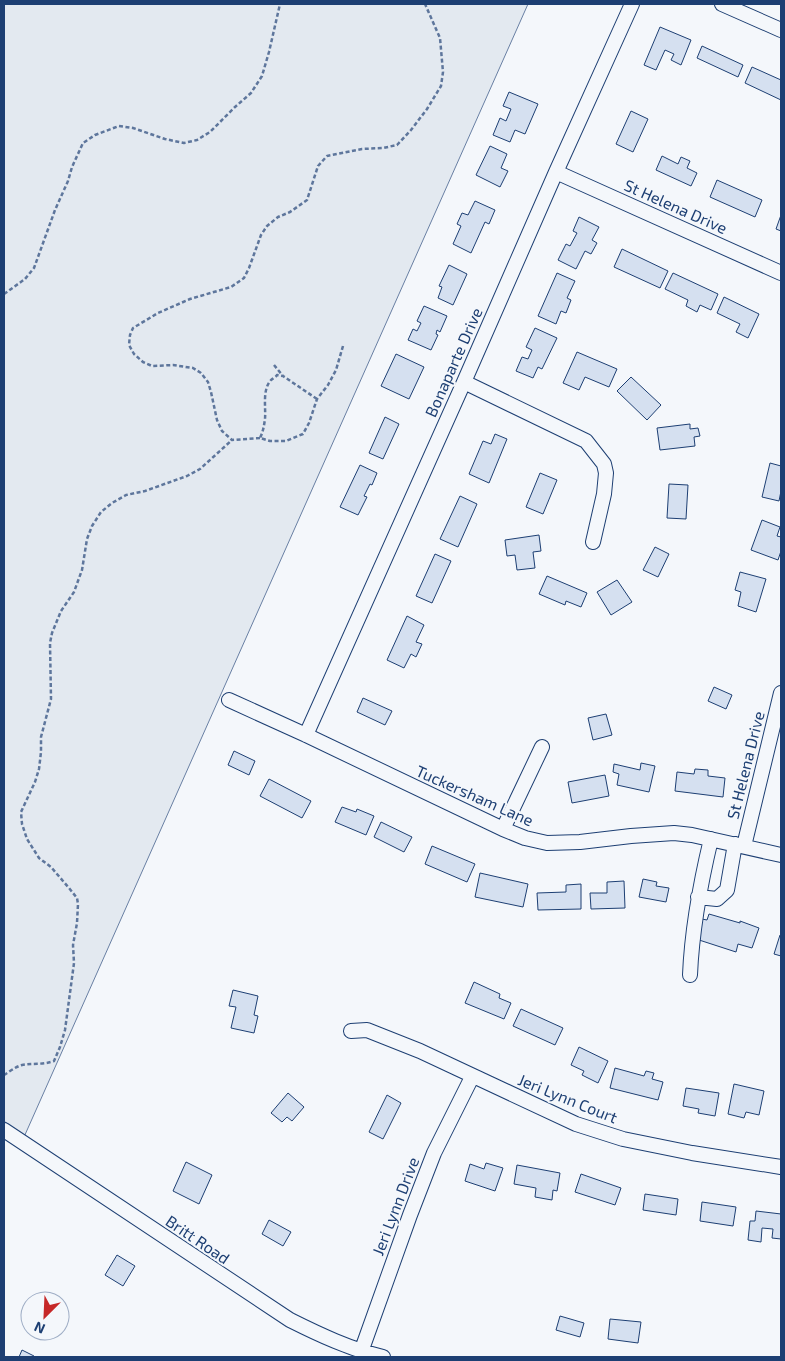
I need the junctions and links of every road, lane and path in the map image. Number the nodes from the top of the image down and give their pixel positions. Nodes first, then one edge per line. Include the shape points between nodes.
1 (280, 4) edge
2 (425, 4) edge
3 (632, 4) edge
4 (722, 4) edge
5 (781, 30) edge
6 (556, 172) junction
7 (781, 273) edge
8 (4, 294) edge
9 (343, 346) dead end
10 (274, 365) dead end
11 (283, 376) junction
12 (464, 382) junction
13 (317, 399) junction
14 (260, 438) junction
15 (232, 440) junction
16 (593, 542) dead end
17 (781, 693) edge
18 (229, 700) dead end
19 (306, 735) junction
20 (542, 748) dead end
21 (504, 829) junction
22 (711, 839) junction
23 (739, 845) junction
24 (781, 855) edge
25 (698, 897) junction
26 (690, 975) dead end
27 (352, 1031) dead end
28 (4, 1076) edge
29 (472, 1077) junction
30 (4, 1130) edge
31 (781, 1167) edge
32 (360, 1352) junction
33 (382, 1357) edge

1 - 8 path via 262,76 251,93 210,132 198,140 184,143 120,126 83,143 34,268
2 - 15 path via 440,38 443,72 441,86 411,130 397,145 327,156 318,166 307,200 267,226 244,278 231,287 190,298 158,312 133,328 129,345 143,362 152,366 193,368 201,373 208,382 222,432
3 - 6 street, Bonaparte Drive
4 - 5 street
6 - 7 street, St Helena Drive
6 - 12 street, Bonaparte Drive
9 - 13 path via 336,370
10 - 11 path
11 - 13 path
11 - 14 path via 277,375 267,387
12 - 16 street via 586,441 604,464 606,474
12 - 19 street, Bonaparte Drive
13 - 14 path via 303,434 286,441
14 - 15 path
15 - 28 path via 200,469 145,492 126,495 101,512 87,538 82,570 74,592 52,633 51,699 41,737 39,769 20,812 27,839 39,858 77,898 74,963 65,1030 54,1060 22,1065
17 - 23 street, St Helena Drive
18 - 19 street, Tuckersham Lane
19 - 21 street, Tuckersham Lane
20 - 21 street
21 - 22 street, Tuckersham Lane via 525,838 547,842 674,833
22 - 23 street, Tuckersham Lane
22 - 25 street
23 - 24 street, Tuckersham Lane
23 - 25 street, St Helena Drive via 726,890 717,899
25 - 26 street
27 - 29 street, Jeri Lynn Court via 366,1030 420,1051
29 - 31 street, Jeri Lynn Court via 576,1124 623,1139
29 - 32 street, Jeri Lynn Drive via 434,1153
30 - 32 street, Britt Road via 290,1320
32 - 33 street, Britt Road

